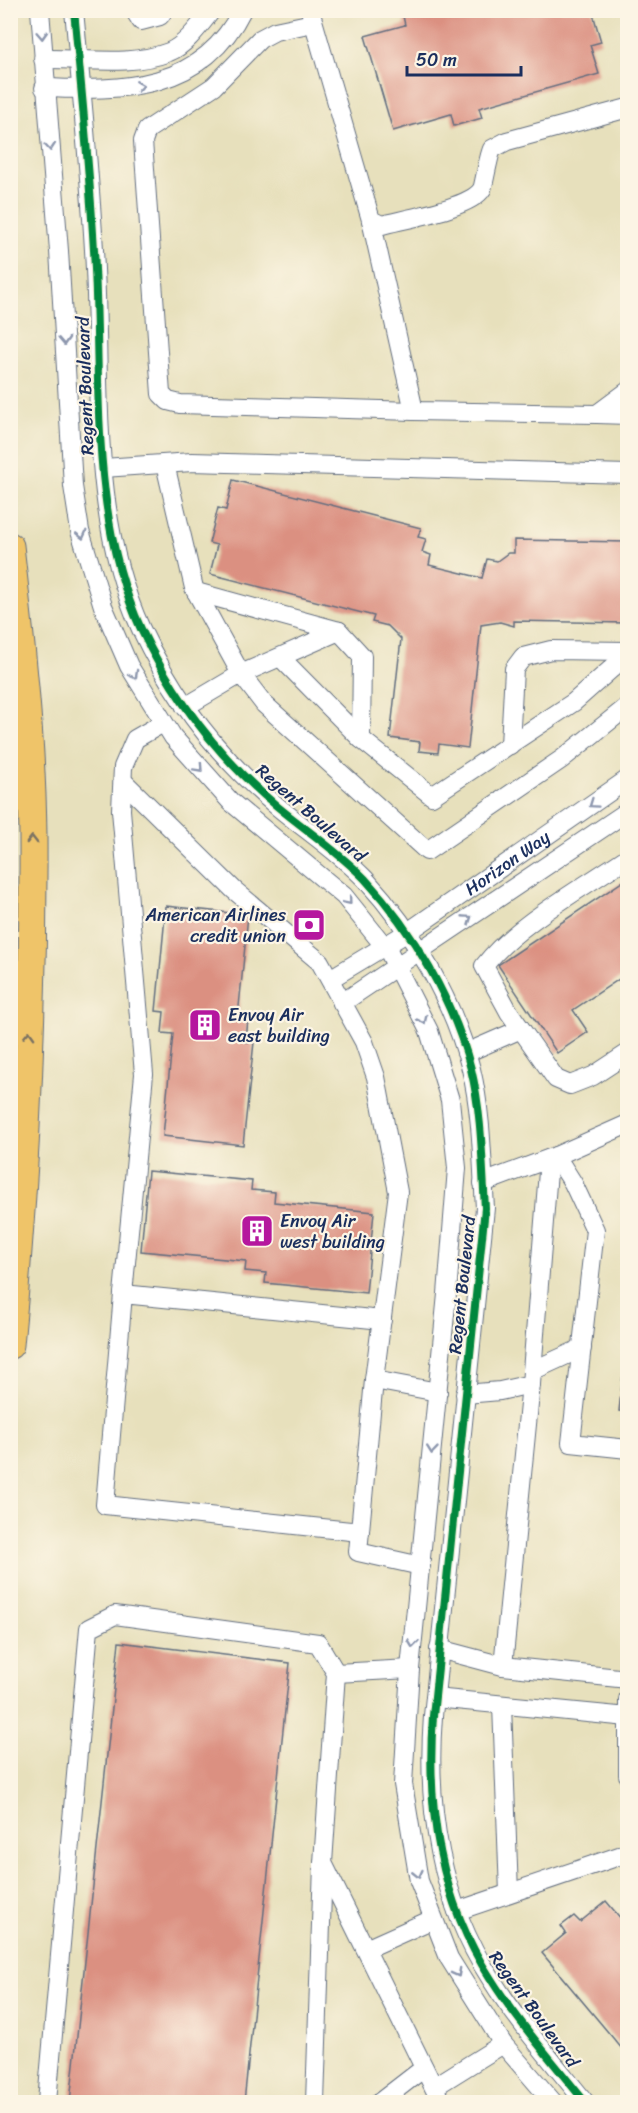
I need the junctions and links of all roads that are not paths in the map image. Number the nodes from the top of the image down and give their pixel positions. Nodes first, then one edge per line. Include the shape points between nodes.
1 (40, 10) edge
2 (74, 10) edge
3 (134, 10) edge
4 (164, 10) edge
5 (212, 10) edge
6 (242, 10) edge
7 (310, 15) edge
8 (79, 58) junction
9 (43, 59) junction
10 (44, 88) junction
11 (81, 89) junction
12 (627, 108) edge
13 (371, 220) junction
14 (627, 391) edge
15 (414, 411) junction
16 (597, 414) junction
17 (627, 415) edge
18 (165, 464) junction
19 (103, 468) junction
20 (627, 474) edge
21 (10, 546) edge
22 (196, 592) junction
23 (339, 631) junction
24 (627, 652) edge
25 (281, 658) junction
26 (241, 674) junction
27 (627, 706) edge
28 (185, 707) junction
29 (163, 723) junction
30 (361, 740) junction
31 (510, 745) junction
32 (627, 779) edge
33 (123, 781) junction
34 (627, 811) edge
35 (627, 857) edge
36 (408, 932) junction
37 (384, 946) junction
38 (419, 951) junction
39 (398, 967) junction
40 (330, 979) junction
41 (342, 1004) junction
42 (521, 1029) junction
43 (466, 1053) junction
44 (627, 1053) edge
45 (627, 1124) edge
46 (553, 1157) junction
47 (483, 1183) junction
48 (123, 1294) junction
49 (382, 1320) junction
50 (10, 1345) edge
51 (582, 1348) junction
52 (532, 1378) junction
53 (374, 1380) junction
54 (438, 1392) junction
55 (465, 1394) junction
56 (627, 1449) edge
57 (360, 1532) junction
58 (421, 1566) junction
59 (439, 1649) junction
60 (503, 1666) junction
61 (410, 1669) junction
62 (336, 1673) junction
63 (627, 1679) edge
64 (435, 1698) junction
65 (502, 1705) junction
66 (627, 1711) edge
67 (627, 1775) edge
68 (627, 1853) edge
69 (323, 1863) junction
70 (509, 1893) junction
71 (457, 1911) junction
72 (433, 1919) junction
73 (366, 1949) junction
74 (503, 2044) junction
75 (424, 2068) junction
76 (438, 2095) edge
77 (47, 2103) edge
78 (315, 2103) edge
79 (380, 2103) edge
80 (553, 2103) edge
81 (585, 2103) edge

1 -> 9 street, Regent Boulevard
2 - 8 street, Regent Boulevard
3 - 4 street via 141,21 160,16
5 - 8 street via 193,34 170,52 128,59
11 -> 6 street via 153,84 181,73 205,58 225,37
7 - 13 street
7 - 15 street via 260,39 214,86 147,130 143,141 161,394 180,404
8 - 9 street
8 - 11 street, Regent Boulevard
9 - 10 street, Regent Boulevard
10 - 11 street
10 -> 29 street, Regent Boulevard via 59,251 73,486 80,531 103,606 129,666
11 - 19 street, Regent Boulevard via 93,233
12 - 13 street via 507,141 492,149 484,168 482,188 472,200 382,225
13 - 15 street
14 - 16 street
15 - 16 street
16 - 17 street
18 - 19 street
18 - 20 street
18 - 22 street
19 - 28 street, Regent Boulevard via 106,509 128,597 160,667
50 -> 21 highway via 29,1039 33,835 25,681
22 - 23 street
22 - 26 street
23 - 25 street
23 - 30 street via 362,656
24 - 31 street via 574,702
24 - 31 street via 551,650 523,657 514,669
25 - 26 street
25 - 30 street
26 - 27 street via 264,704 427,851 562,759
26 - 28 street
28 - 36 street, Regent Boulevard via 238,770 366,880
29 - 33 street via 135,739 123,767
29 -> 37 street, Regent Boulevard via 231,802 338,890
30 - 31 street via 432,796
32 -> 36 street, Horizon Way
33 - 40 street via 234,890 320,962
33 - 48 street via 121,810 144,1074
38 -> 34 street, Horizon Way
35 - 42 street via 528,925 484,966
36 - 37 street, Horizon Way
36 - 38 street, Regent Boulevard
37 - 39 street, Regent Boulevard
37 - 40 street, Horizon Way
38 - 39 street, Horizon Way
38 - 43 street, Regent Boulevard
39 - 41 street, Horizon Way
39 -> 54 street, Regent Boulevard via 429,1031 453,1123 457,1168
40 - 41 street
41 - 49 street via 364,1042 376,1077 398,1192
42 - 43 street
42 - 44 street via 556,1079 570,1085 593,1076
43 - 47 street, Regent Boulevard via 481,1129
45 - 46 street
46 - 47 street
46 - 51 street via 573,1183 595,1230
46 - 52 street
47 - 55 street, Regent Boulevard via 483,1228
48 - 49 street
48 - 57 street via 105,1505
49 - 53 street
51 - 52 street
51 - 56 street via 571,1443
52 - 55 street via 500,1391
52 - 60 street
53 - 54 street
53 - 57 street
54 -> 58 street, Regent Boulevard
55 - 59 street, Regent Boulevard
57 - 58 street via 358,1552
58 -> 61 street, Regent Boulevard
59 - 60 street
59 - 64 street, Regent Boulevard
60 - 63 street
61 - 62 street
61 -> 72 street, Regent Boulevard via 403,1784 419,1881
62 - 69 street
62 - 77 street via 318,1643 114,1615 89,1628
64 - 65 street
64 - 71 street, Regent Boulevard via 430,1761 433,1810
65 - 66 street
65 - 70 street
66 - 67 street
68 - 70 street
69 - 73 street
69 - 78 street
70 - 71 street
71 - 81 street, Regent Boulevard via 490,1979
72 - 73 street
72 -> 74 street, Regent Boulevard via 460,1980
73 - 75 street
74 - 76 street
74 - 80 street, Regent Boulevard
75 - 76 street
75 - 79 street

